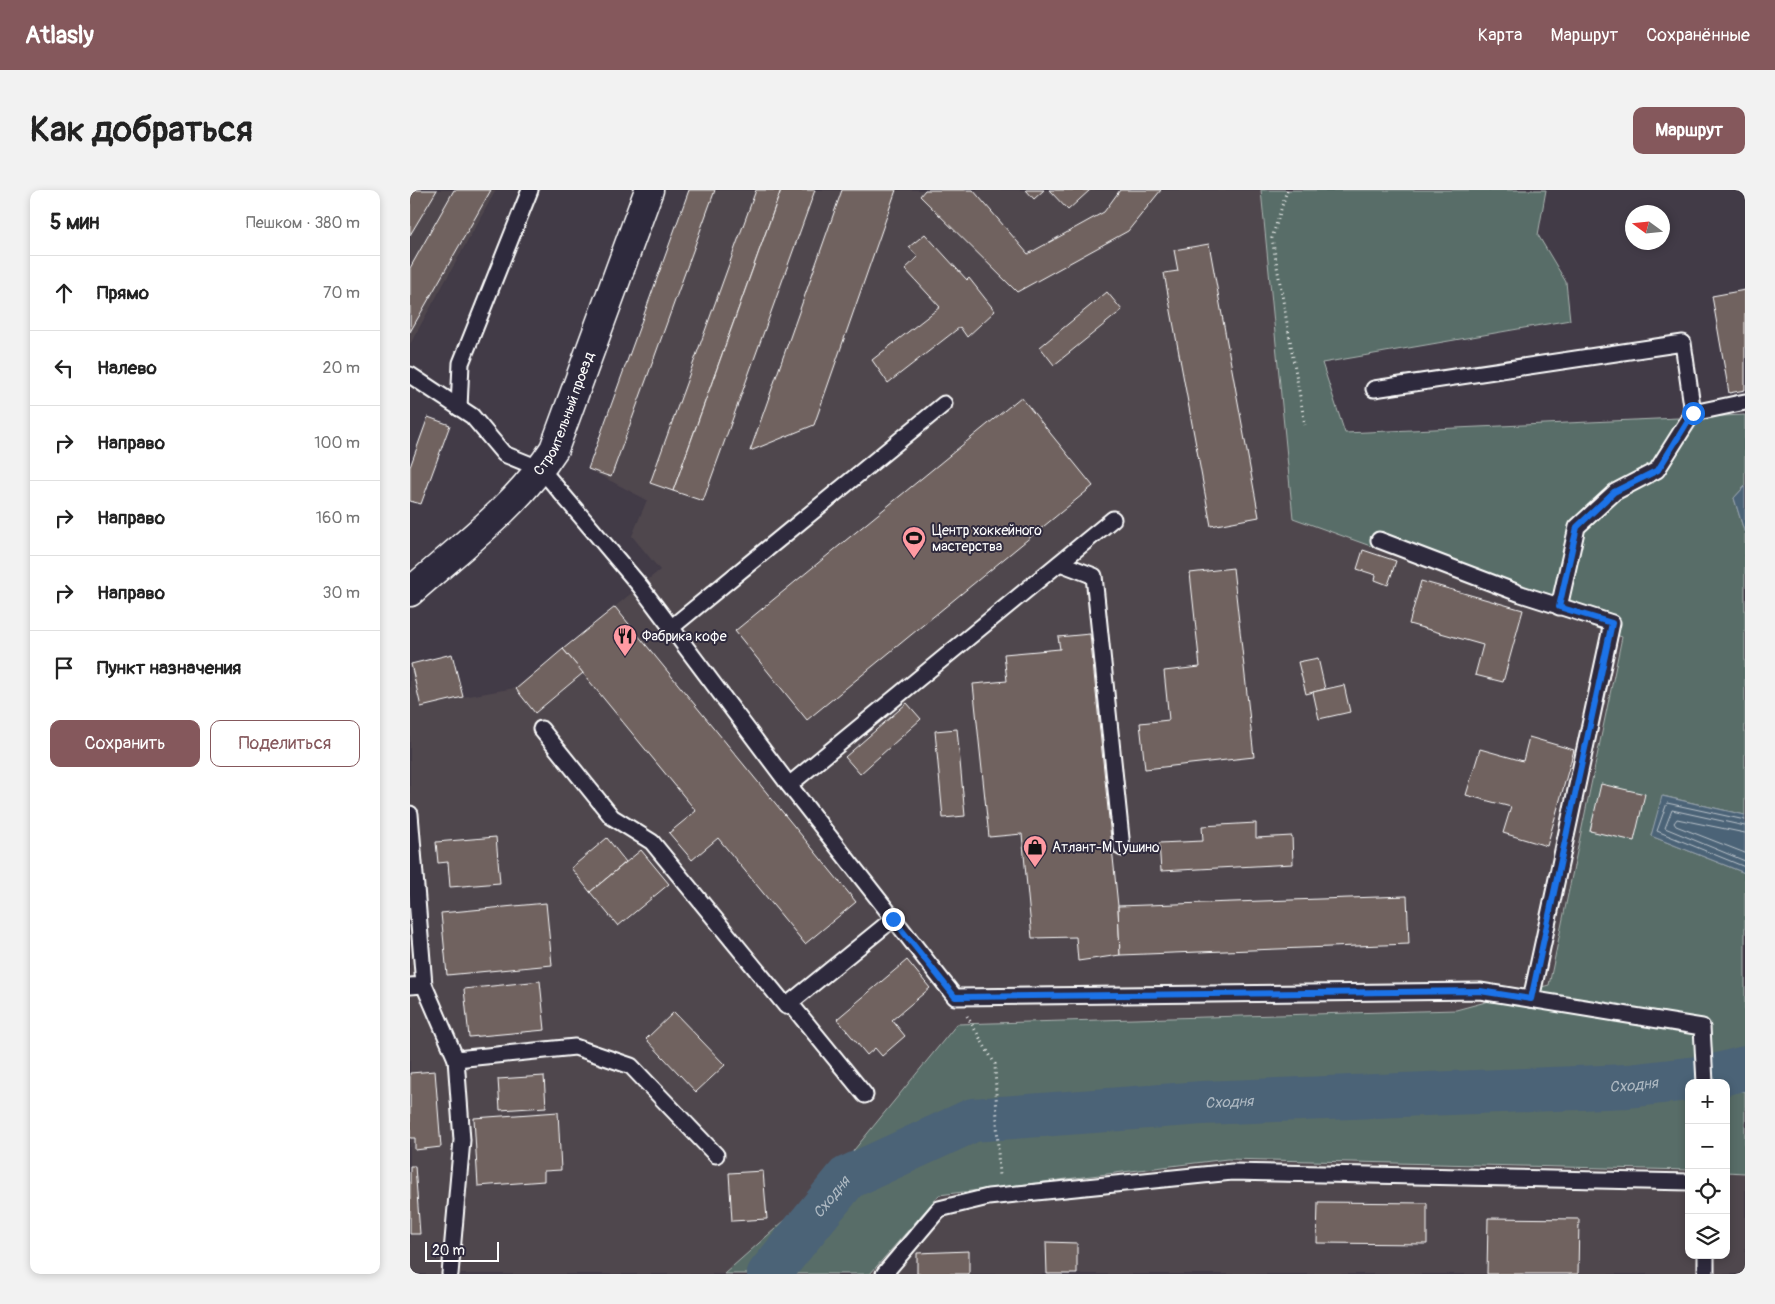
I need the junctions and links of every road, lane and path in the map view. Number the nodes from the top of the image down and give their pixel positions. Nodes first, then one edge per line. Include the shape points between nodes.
1 (530, 190) edge
2 (649, 190) edge
3 (1287, 190) edge
4 (410, 375) edge
5 (1374, 389) dead end
6 (1745, 402) edge
7 (944, 404) dead end
8 (459, 408) junction
9 (1693, 413) junction
10 (1305, 425) dead end
11 (541, 470) junction
12 (1113, 519) dead end
13 (1379, 540) dead end
14 (1060, 562) junction
15 (410, 592) edge
16 (1559, 607) junction
17 (672, 627) junction
18 (541, 730) dead end
19 (789, 785) junction
20 (410, 814) edge
21 (1122, 848) dead end
22 (893, 919) junction
23 (417, 986) edge
24 (1531, 999) junction
25 (790, 1003) junction
26 (980, 1035) dead end
27 (456, 1059) junction
28 (1705, 1079) edge
29 (865, 1096) dead end
30 (716, 1155) dead end
31 (998, 1171) dead end
32 (1685, 1182) edge
33 (1706, 1259) edge
34 (450, 1274) edge
35 (884, 1274) edge
36 (1706, 1274) edge

1 - 8 lane via 460,364
2 - 11 street, Строительный проезд via 564,424
3 - 10 path via 1272,238
4 - 8 lane
5 - 9 lane via 1683,343
6 - 9 lane
7 - 17 lane
8 - 11 lane via 472,416 504,454
9 - 16 lane via 1658,470 1614,492 1577,527
11 - 15 street, Строительный проезд
11 - 17 lane
12 - 14 lane
13 - 16 lane
14 - 19 lane
14 - 21 lane via 1094,576
16 - 24 lane via 1612,623
17 - 19 lane
18 - 25 lane via 612,817 652,842 786,1006
19 - 22 lane
20 - 23 lane
22 - 24 lane via 955,997 1480,991
22 - 25 lane
23 - 27 lane
24 - 28 lane via 1702,1027
25 - 29 lane
26 - 31 path via 995,1064
27 - 30 lane via 575,1047 632,1066
27 - 34 lane via 462,1140
32 - 35 lane via 1232,1172 988,1197 939,1209
33 - 36 lane

